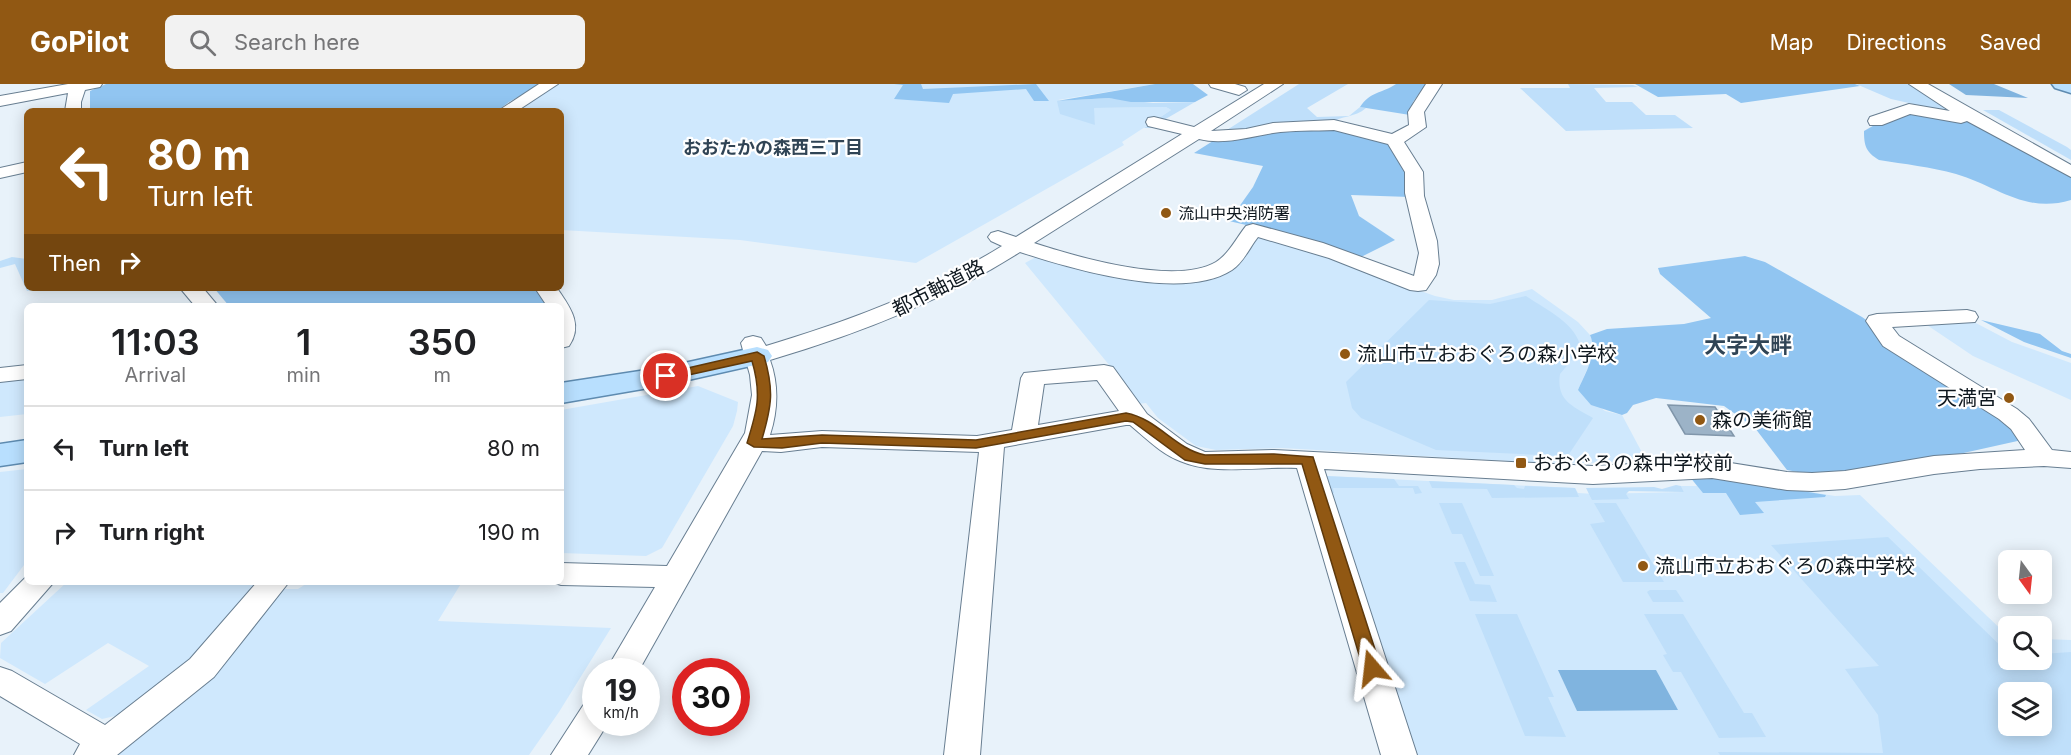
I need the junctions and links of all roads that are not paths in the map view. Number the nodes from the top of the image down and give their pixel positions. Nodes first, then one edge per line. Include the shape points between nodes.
1 (550, 84) edge
2 (1217, 84) edge
3 (1275, 84) edge
4 (1434, 84) edge
5 (1917, 84) edge
6 (2062, 84) edge
7 (84, 85) edge
8 (2071, 87) edge
9 (1239, 90) dead end
10 (0, 101) edge
11 (74, 108) edge
12 (511, 108) edge
13 (1876, 121) dead end
14 (1154, 122) dead end
15 (1982, 123) junction
16 (1196, 134) junction
17 (1394, 140) junction
18 (24, 168) edge
19 (2071, 172) edge
20 (0, 173) edge
21 (998, 237) dead end
22 (1017, 245) junction
23 (194, 291) edge
24 (204, 303) edge
25 (1967, 317) dead end
26 (755, 349) junction
27 (24, 372) edge
28 (0, 375) edge
29 (564, 375) edge
30 (564, 393) edge
31 (1138, 419) junction
32 (24, 431) edge
33 (0, 434) edge
34 (1024, 435) junction
35 (989, 442) junction
36 (754, 443) junction
37 (24, 451) edge
38 (0, 454) edge
39 (1308, 460) junction
40 (2062, 460) edge
41 (564, 574) edge
42 (677, 577) junction
43 (36, 585) edge
44 (271, 585) edge
45 (0, 623) edge
46 (629, 658) edge
47 (0, 680) edge
48 (582, 735) edge
49 (99, 749) edge
50 (569, 755) edge
51 (962, 755) edge
52 (1399, 755) edge

1 - 12 street
2 - 9 street
3 - 16 street, 都市軸道路
4 - 17 street via 1416,112 1418,127
5 - 15 street
6 - 8 main road
7 - 10 street
7 - 11 street
13 - 15 street via 1910,109
14 - 16 street
15 - 19 street
16 - 17 street via 1230,136 1273,128 1334,125
16 - 22 street, 都市軸道路
17 - 22 street via 1414,171 1414,194 1426,230 1428,265 1418,285 1361,261 1253,230 1225,265 1204,274 1179,276 1148,277
18 - 20 street
21 - 22 street
22 - 26 street, 都市軸道路 via 922,299 829,335
23 - 24 street
25 - 40 street via 1876,321 1891,341 2008,414
26 - 29 main road, 都市軸道路
26 - 30 main road, 都市軸道路 via 666,376
26 - 36 street via 763,376 765,407
27 - 28 street
31 - 34 street via 1126,417
31 - 34 street via 1104,372 1033,378
31 - 39 street via 1190,456 1205,460
32 - 33 main road
34 - 35 street
35 - 36 street via 822,439
35 - 51 street via 992,451
36 - 42 street
37 - 38 main road
39 - 40 street via 1593,475 1712,469 1812,482 1934,465
39 - 52 street
41 - 42 street
42 - 46 street
43 - 45 street
44 - 49 street via 202,668
47 - 49 street
48 - 50 street

